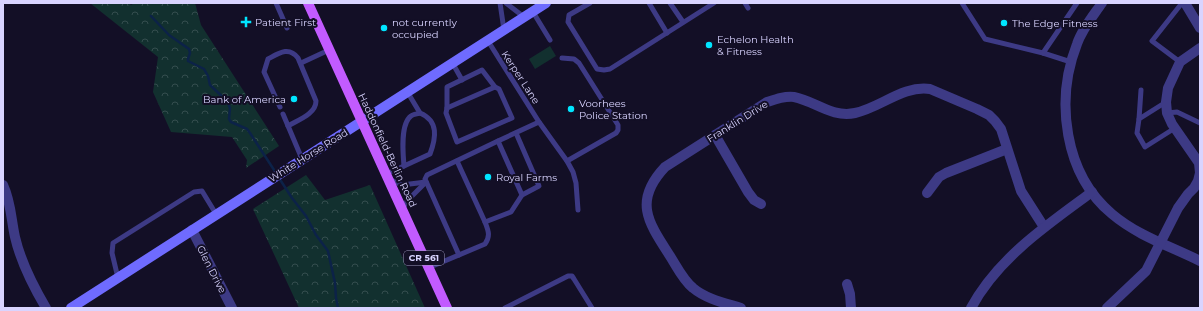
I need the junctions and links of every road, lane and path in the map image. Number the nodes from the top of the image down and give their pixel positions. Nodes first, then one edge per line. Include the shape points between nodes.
1 (276, 3) edge
2 (308, 3) edge
3 (500, 3) edge
4 (506, 3) edge
5 (546, 3) edge
6 (590, 3) edge
7 (649, 3) edge
8 (670, 3) edge
9 (714, 3) edge
10 (745, 3) edge
11 (962, 3) edge
12 (1077, 3) edge
13 (1102, 3) edge
14 (1183, 3) edge
15 (748, 8) dead end
16 (528, 14) junction
17 (683, 22) junction
18 (287, 28) dead end
19 (1200, 28) edge
20 (504, 30) junction
21 (667, 33) junction
22 (550, 40) dead end
23 (488, 41) junction
24 (1200, 48) edge
25 (329, 50) junction
26 (1043, 53) junction
27 (562, 58) dead end
28 (1071, 62) junction
29 (1180, 62) junction
30 (301, 64) junction
31 (453, 64) junction
32 (462, 80) junction
33 (495, 87) junction
34 (1141, 90) dead end
35 (408, 93) junction
36 (1166, 102) junction
37 (280, 106) dead end
38 (447, 108) junction
39 (420, 113) junction
40 (1167, 113) junction
41 (283, 114) dead end
42 (1140, 119) junction
43 (362, 122) junction
44 (539, 122) junction
45 (1200, 123) edge
46 (288, 126) junction
47 (1175, 128) junction
48 (516, 133) junction
49 (715, 135) junction
50 (498, 141) junction
51 (1006, 149) junction
52 (302, 159) junction
53 (457, 161) junction
54 (567, 161) junction
55 (404, 166) junction
56 (1200, 173) edge
57 (387, 177) junction
58 (426, 182) junction
59 (3, 186) edge
60 (1092, 192) junction
61 (927, 193) dead end
62 (522, 195) junction
63 (761, 204) dead end
64 (402, 209) junction
65 (578, 210) dead end
66 (216, 214) junction
67 (485, 222) junction
68 (1044, 227) junction
69 (192, 230) junction
70 (1160, 243) junction
71 (459, 254) junction
72 (1200, 261) edge
73 (428, 268) junction
74 (118, 278) junction
75 (847, 284) dead end
76 (512, 306) edge
77 (46, 308) edge
78 (71, 308) edge
79 (232, 308) edge
80 (447, 308) edge
81 (505, 308) edge
82 (592, 308) edge
83 (741, 308) edge
84 (851, 308) edge
85 (971, 308) edge
86 (1107, 308) edge

1 - 18 lane
2 - 25 main road, Haddonfield-Berlin Road / CR 561
3 - 20 lane
4 - 16 lane
5 - 16 main road, White Horse Road
6 - 21 lane via 569,15 568,22 597,69 610,69
7 - 21 lane
8 - 17 lane
9 - 17 lane
10 - 15 lane
11 - 26 lane via 985,39
12 - 26 lane
13 - 28 street via 1077,43
14 - 19 street
14 - 29 lane via 1152,40
16 - 20 main road, White Horse Road
16 - 22 lane
17 - 21 lane
20 - 23 main road, White Horse Road
23 - 31 main road, White Horse Road
23 - 44 lane, Kerper Lane
24 - 29 street
25 - 30 lane
25 - 43 main road, Haddonfield-Berlin Road / CR 561
26 - 28 lane
27 - 54 lane via 574,59 579,63 618,124 616,133
28 - 60 street via 1067,78 1067,135 1073,155
29 - 36 street via 1168,88
30 - 37 lane via 296,54 287,51 268,59 264,72
30 - 46 lane via 316,105 312,111
31 - 32 lane
31 - 35 main road, White Horse Road
32 - 33 lane via 482,70
32 - 38 lane via 447,87
33 - 38 lane
33 - 38 lane via 499,89 512,118 457,142 446,113
34 - 42 lane
35 - 39 lane
35 - 43 main road, White Horse Road
36 - 40 street
36 - 42 lane
39 - 55 lane via 411,116 406,122 402,143
39 - 55 lane via 428,116 432,122 434,144 430,154
40 - 45 lane via 1177,112
40 - 47 street
41 - 46 lane
42 - 47 lane via 1137,133 1145,148
43 - 52 main road, White Horse Road
43 - 57 main road, Haddonfield-Berlin Road / CR 561
44 - 48 lane
44 - 54 lane, Kerper Lane
46 - 52 lane
47 - 56 street via 1199,163
48 - 50 lane
48 - 62 lane via 539,186
49 - 51 street, Franklin Drive via 776,98 794,98 842,114 856,113 905,92 922,88 930,89 989,115 1001,129
49 - 63 street via 748,192
49 - 83 street, Franklin Drive via 665,167 656,176 649,188 646,205 652,227 692,288 704,296
50 - 53 lane
50 - 62 lane
51 - 61 street via 946,173 939,177
51 - 68 street, Franklin Drive via 1021,191
52 - 66 main road, White Horse Road
53 - 58 lane via 427,175
53 - 67 lane
54 - 65 lane, Kerper Lane via 576,183
55 - 57 lane
56 - 70 street via 1194,188 1178,208
57 - 58 lane via 402,185
57 - 64 main road, Haddonfield-Berlin Road / CR 561
58 - 64 lane
58 - 71 lane
59 - 77 street via 8,196 20,258
60 - 68 street
60 - 70 street via 1112,215
62 - 67 lane via 511,212
64 - 73 main road, Haddonfield-Berlin Road / CR 561
66 - 69 main road, White Horse Road
66 - 74 lane via 202,191 194,192 113,243 112,253
67 - 71 lane via 489,234 485,244
68 - 85 street via 987,282
69 - 74 main road, White Horse Road
69 - 79 street, Glen Drive
70 - 72 street
70 - 86 street via 1146,271
71 - 73 lane
73 - 80 main road, Haddonfield-Berlin Road / CR 561
74 - 78 main road, White Horse Road
75 - 84 street
76 - 81 lane
76 - 82 lane via 572,276

